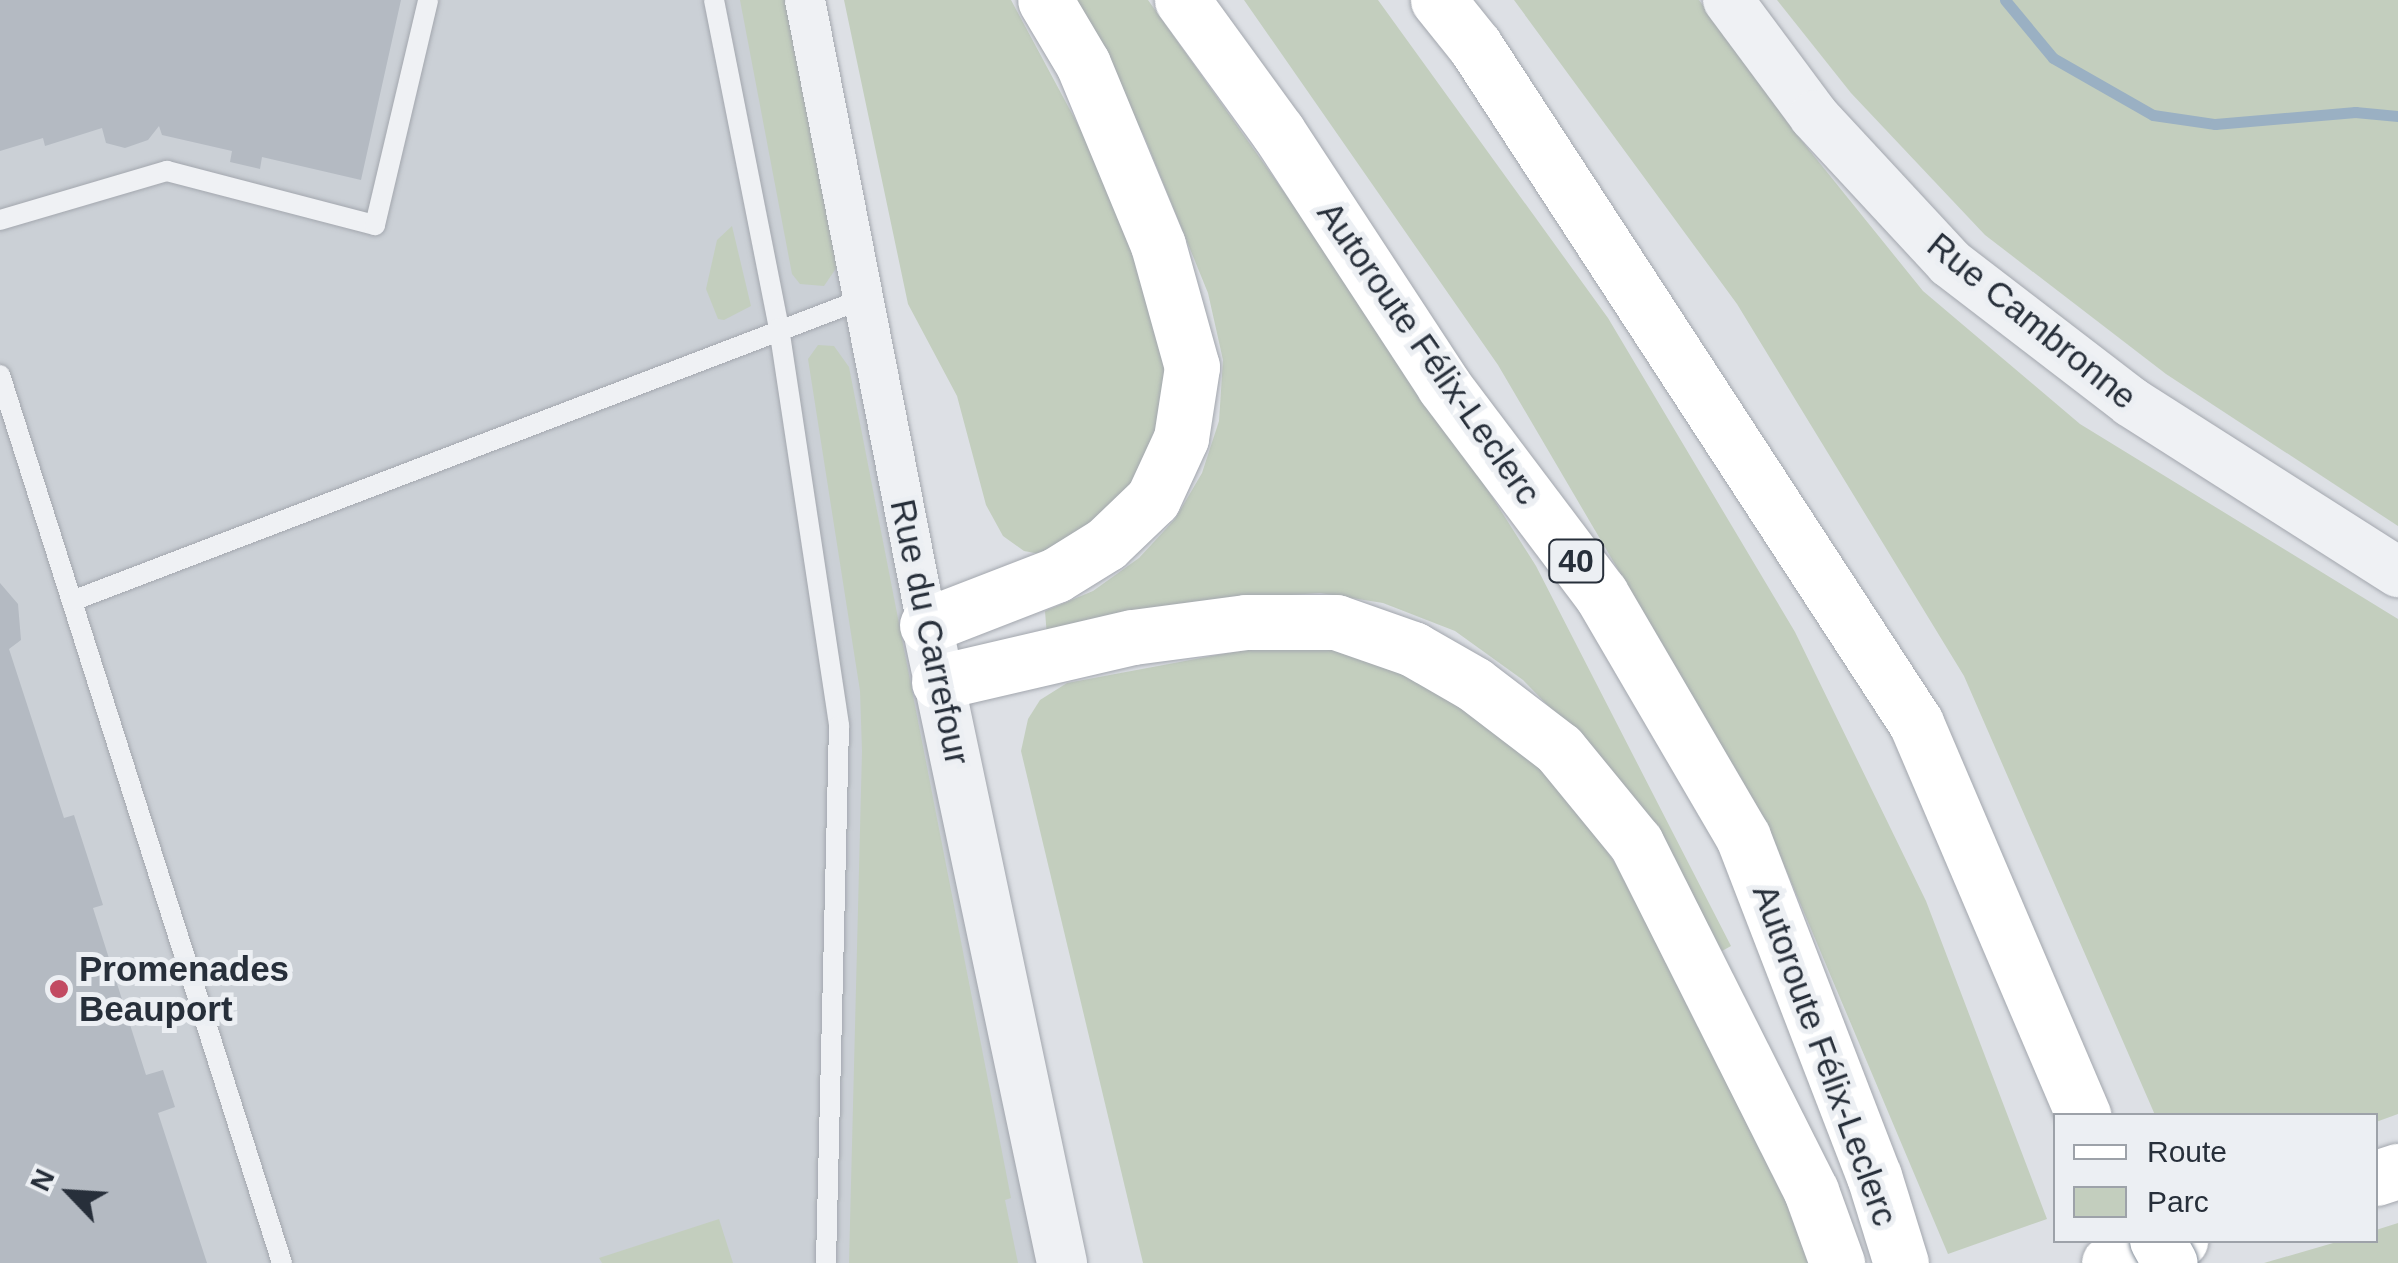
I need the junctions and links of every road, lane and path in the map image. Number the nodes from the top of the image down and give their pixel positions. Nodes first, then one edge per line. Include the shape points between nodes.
1 (428, 0) edge
2 (714, 0) edge
3 (804, 0) edge
4 (1045, 0) edge
5 (1182, 0) edge
6 (1438, 0) edge
7 (1728, 0) edge
8 (0, 220) edge
9 (863, 299) junction
10 (779, 328) junction
11 (0, 375) edge
12 (2398, 572) edge
13 (72, 601) junction
14 (927, 625) junction
15 (939, 682) junction
16 (2083, 1113) edge
17 (2171, 1243) edge
18 (282, 1263) edge
19 (826, 1263) edge
20 (1062, 1263) edge
21 (1837, 1263) edge
22 (1901, 1263) edge
23 (2109, 1263) edge

1 - 8 lane via 376,225 166,171
2 - 10 lane
3 - 9 street, Rue du Carrefour
4 - 14 main road via 1083,64 1158,245 1192,366 1181,438 1153,498 1106,544 1056,575
5 - 22 main road, Autoroute Félix-Leclerc / 40 via 1278,132 1444,386 1601,594 1743,836
6 - 16 main road via 1475,46 1916,723
7 - 12 street, Rue Cambronne via 1814,116 1950,263 2131,402
9 - 10 lane
9 - 14 street, Rue du Carrefour
10 - 13 lane
10 - 19 lane via 839,726
11 - 13 lane
13 - 18 lane
14 - 15 street, Rue du Carrefour
15 - 20 street, Rue du Carrefour
15 - 21 main road via 1133,637 1246,622 1336,622 1413,648 1474,684 1559,749 1636,843 1811,1191
17 - 23 main road

